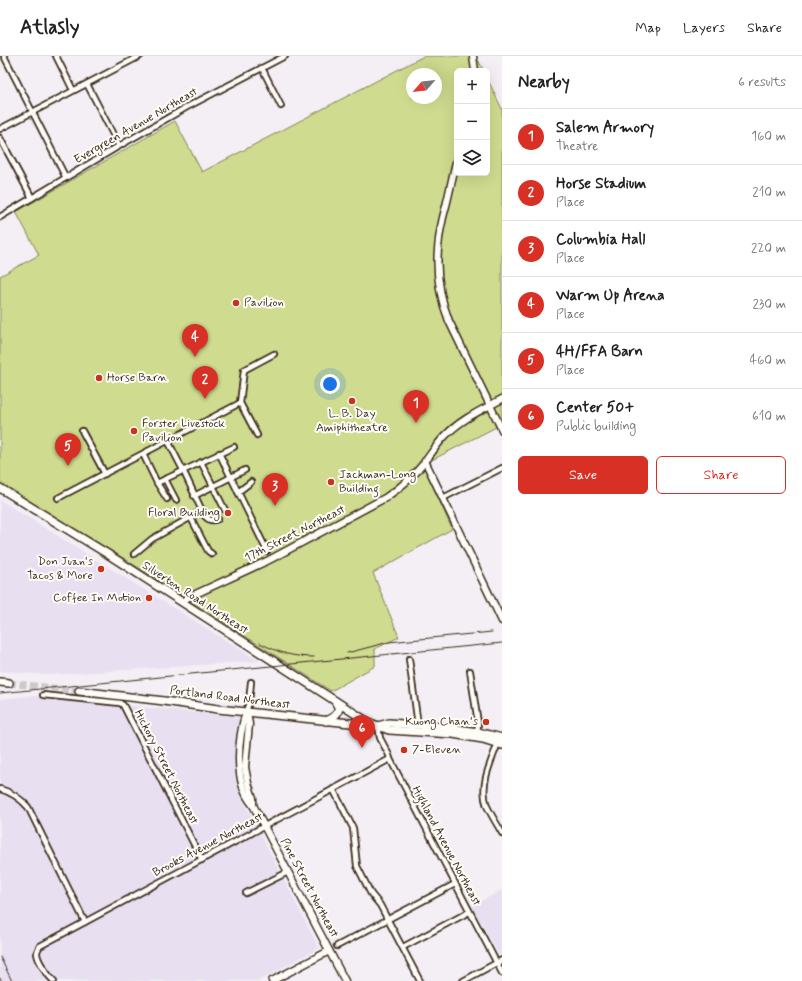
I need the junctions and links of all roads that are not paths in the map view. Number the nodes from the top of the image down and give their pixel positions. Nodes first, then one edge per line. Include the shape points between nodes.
1 (4, 56) edge
2 (56, 56) edge
3 (140, 56) edge
4 (285, 56) edge
5 (473, 56) edge
6 (262, 68) junction
7 (475, 68) edge
8 (87, 84) junction
9 (73, 90) junction
10 (281, 106) dead end
11 (32, 111) junction
12 (0, 129) edge
13 (0, 138) edge
14 (119, 146) junction
15 (454, 171) edge
16 (66, 178) junction
17 (32, 198) junction
18 (0, 217) edge
19 (274, 354) dead end
20 (502, 399) edge
21 (240, 403) junction
22 (490, 405) junction
23 (502, 430) edge
24 (82, 431) dead end
25 (257, 435) dead end
26 (168, 441) junction
27 (234, 447) dead end
28 (219, 453) junction
29 (143, 454) junction
30 (425, 461) junction
31 (201, 462) junction
32 (502, 468) edge
33 (183, 470) junction
34 (245, 470) dead end
35 (105, 474) junction
36 (231, 477) junction
37 (165, 479) junction
38 (251, 482) dead end
39 (158, 483) junction
40 (213, 486) junction
41 (0, 488) edge
42 (238, 492) junction
43 (194, 496) junction
44 (58, 498) dead end
45 (443, 498) junction
46 (167, 499) dead end
47 (176, 500) dead end
48 (225, 510) dead end
49 (202, 511) junction
50 (191, 518) junction
51 (218, 519) dead end
52 (267, 551) dead end
53 (134, 554) dead end
54 (212, 554) dead end
55 (182, 602) junction
56 (502, 621) edge
57 (409, 659) dead end
58 (470, 671) dead end
59 (0, 682) edge
60 (251, 682) dead end
61 (9, 683) tunnel mouth
62 (80, 691) tunnel mouth
63 (43, 695) dead end
64 (335, 701) junction
65 (246, 712) junction
66 (326, 721) junction
67 (418, 725) junction
68 (378, 726) junction
69 (477, 735) junction
70 (500, 741) edge
71 (390, 759) junction
72 (0, 789) edge
73 (333, 789) junction
74 (264, 826) junction
75 (502, 833) edge
76 (202, 860) junction
77 (288, 872) junction
78 (455, 884) junction
79 (246, 893) dead end
80 (469, 912) junction
81 (388, 919) junction
82 (85, 922) junction
83 (337, 946) dead end
84 (402, 947) junction
85 (329, 950) junction
86 (502, 960) edge
87 (497, 963) junction
88 (502, 973) edge
89 (54, 981) edge
90 (272, 981) edge
91 (345, 981) edge
92 (420, 981) edge
93 (463, 981) edge

1 - 11 street
2 - 9 street
3 - 8 street
4 - 6 street, Evergreen Avenue Northeast
5 - 7 main road
6 - 10 street
6 - 14 street, Evergreen Avenue Northeast
8 - 9 street
8 - 14 street
9 - 11 street
11 - 12 street
11 - 16 street
13 - 17 street
14 - 16 street, Evergreen Avenue Northeast
15 - 22 main road via 440,233 439,282 449,321
16 - 17 street, Evergreen Avenue Northeast
17 - 18 street, Evergreen Avenue Northeast
19 - 21 street via 244,370
20 - 22 main road, 17th Street Northeast
21 - 25 street
21 - 26 street
22 - 23 main road
22 - 30 main road, 17th Street Northeast via 468,416 451,429
24 - 35 street
26 - 29 street
26 - 33 street
27 - 28 street
28 - 31 street
28 - 36 street
29 - 35 street
29 - 39 street
30 - 45 main road
30 - 55 main road, 17th Street Northeast via 406,482 385,498 271,559
31 - 33 street
31 - 40 street
32 - 45 street
33 - 37 street
33 - 43 street
34 - 36 street
35 - 44 street
36 - 40 street
36 - 42 street
37 - 39 street
37 - 47 street
38 - 42 street
39 - 46 street
40 - 43 street
40 - 48 street
41 - 55 main road, Silverton Road Northeast
42 - 52 street
43 - 49 street
45 - 56 main road
49 - 50 street
49 - 51 street via 206,518 214,521
50 - 53 street via 152,539
50 - 54 street
55 - 64 main road, Silverton Road Northeast
57 - 67 street
58 - 69 street via 478,723
59 - 61 main road
60 - 65 street, Pine Street Northeast
62 - 65 main road, Portland Road Northeast
63 - 76 street, Hickory Street Northeast via 123,705
64 - 66 main road via 338,712
64 - 68 main road, Silverton Road Northeast
65 - 66 main road, Portland Road Northeast
65 - 74 main road, Pine Street Northeast via 240,753 241,779 244,791
66 - 68 main road, Portland Road Northeast
67 - 68 main road via 389,723
67 - 69 main road via 449,727
68 - 69 main road via 389,730
68 - 71 street, Highland Avenue Northeast via 380,738
69 - 70 main road
70 - 75 street via 488,772 485,798
71 - 73 street, Brooks Avenue Northeast
71 - 78 street, Highland Avenue Northeast
72 - 82 street via 20,799 32,813
73 - 74 street, Brooks Avenue Northeast
73 - 81 street via 353,828 358,870
74 - 76 street, Brooks Avenue Northeast
74 - 77 main road, Pine Street Northeast
76 - 82 street, Brooks Avenue Northeast
77 - 79 street
77 - 85 main road, Pine Street Northeast
78 - 80 street, Highland Avenue Northeast
78 - 81 street
80 - 84 street
80 - 87 street, Highland Avenue Northeast
81 - 83 street
81 - 84 street
82 - 89 street, Brooks Avenue Northeast via 38,949 39,958
84 - 92 street
85 - 90 main road
85 - 91 main road, Pine Street Northeast
86 - 87 street
87 - 88 street, Highland Avenue Northeast
87 - 93 street

